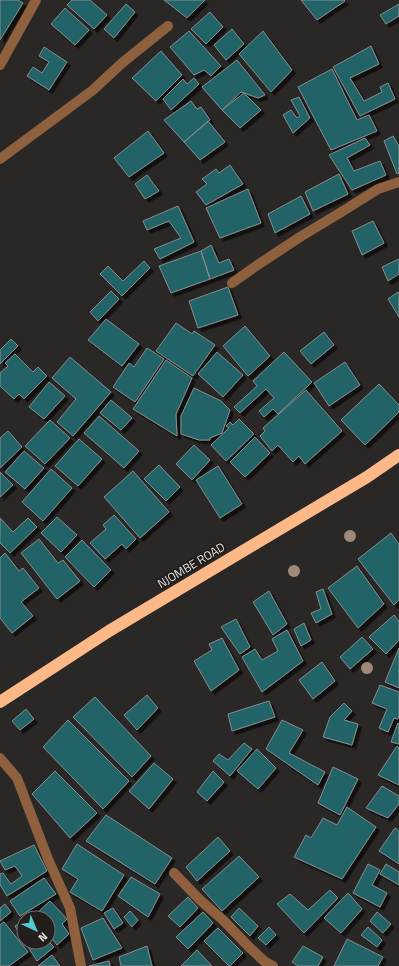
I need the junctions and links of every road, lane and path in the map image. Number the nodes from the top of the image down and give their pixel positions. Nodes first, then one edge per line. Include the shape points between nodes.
1 (36, 0) edge
2 (168, 26) dead end
3 (0, 65) edge
4 (0, 159) edge
5 (399, 182) edge
6 (232, 283) dead end
7 (399, 455) edge
8 (0, 702) edge
9 (0, 758) edge
10 (174, 873) dead end
11 (265, 964) edge
12 (81, 966) edge

1 - 3 street
2 - 4 street via 93,90
5 - 6 street via 378,189
7 - 8 highway, NJOMBE ROAD via 367,477 109,630
9 - 12 street via 17,778 70,908
10 - 11 street

